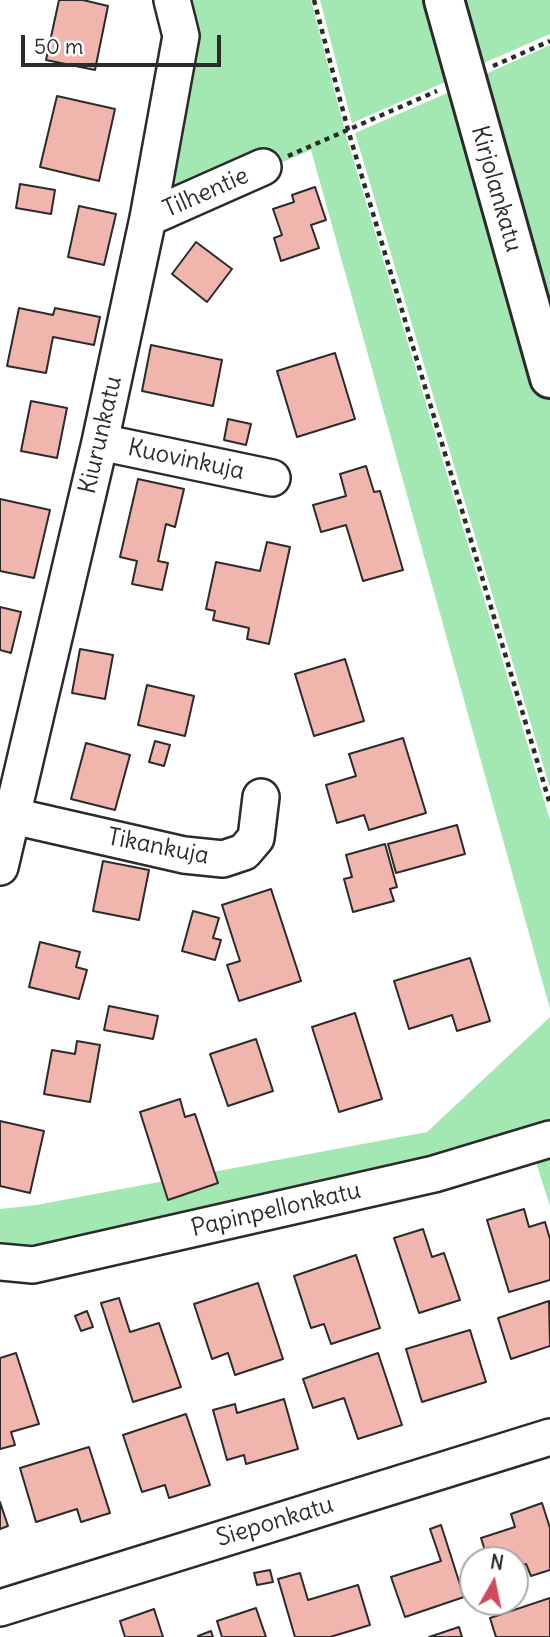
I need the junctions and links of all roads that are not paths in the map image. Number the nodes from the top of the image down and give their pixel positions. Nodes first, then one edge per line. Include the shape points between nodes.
1 (172, 0) edge
2 (444, 0) edge
3 (264, 167) road end
4 (148, 218) junction
5 (550, 378) edge
6 (100, 442) junction
7 (272, 478) dead end
8 (261, 797) dead end
9 (13, 816) junction
10 (0, 867) edge
11 (550, 1139) edge
12 (0, 1262) edge
13 (550, 1437) edge
14 (0, 1608) edge

1 - 4 street, Kiurunkatu via 181,36
2 - 5 main road, Kirjolankatu
3 - 4 street, Tilhentie
4 - 6 street, Kiurunkatu
6 - 7 street, Kuovinkuja
6 - 9 street, Kiurunkatu
8 - 9 street, Tikankuja via 256,838 244,852 223,859 184,855
9 - 10 street, Kiurunkatu
11 - 12 street, Papinpellonkatu via 434,1174 60,1259 33,1265
13 - 14 street, Sieponkatu

